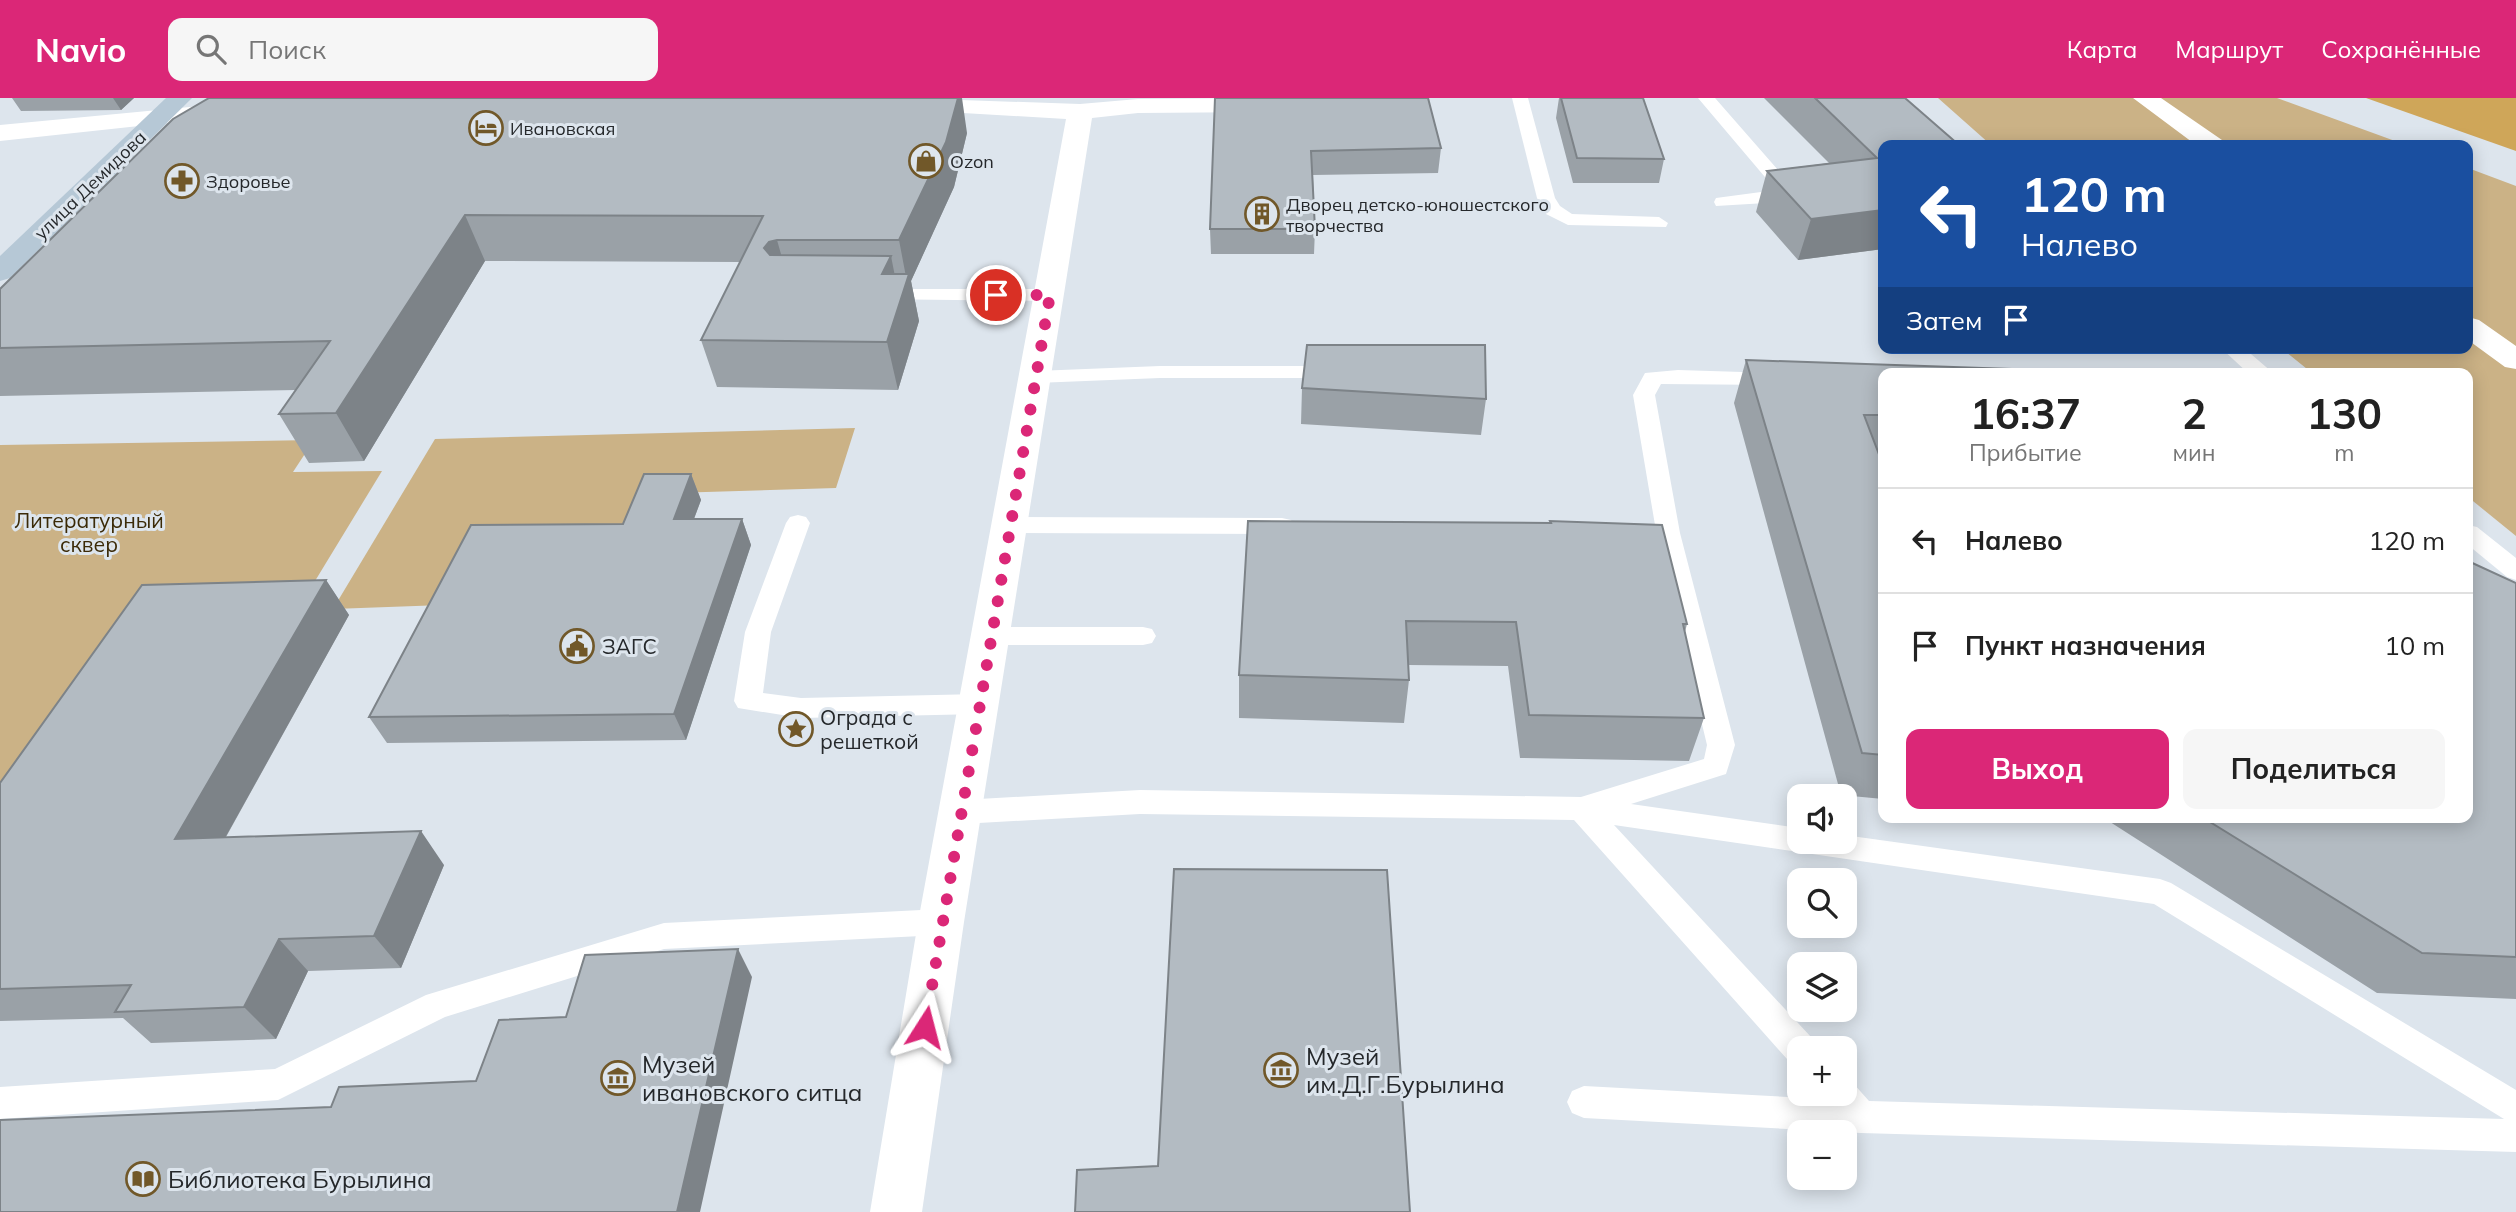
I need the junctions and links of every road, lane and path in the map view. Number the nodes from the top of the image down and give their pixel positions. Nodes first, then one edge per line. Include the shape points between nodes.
1 (180, 98) edge
2 (1520, 98) edge
3 (1706, 98) edge
4 (2116, 98) edge
5 (2145, 98) edge
6 (955, 101) edge
7 (1139, 102) edge
8 (885, 103) edge
9 (1290, 104) edge
10 (256, 110) edge
11 (1080, 112) junction
12 (160, 117) junction
13 (0, 133) edge
14 (2175, 140) edge
15 (2206, 140) edge
16 (1723, 202) dead end
17 (1659, 223) dead end
18 (0, 272) edge
19 (859, 295) edge
20 (1050, 295) junction
21 (2473, 330) edge
22 (2238, 354) edge
23 (2516, 360) edge
24 (2256, 368) edge
25 (1361, 372) edge
26 (1035, 377) junction
27 (1801, 380) edge
28 (799, 523) dead end
29 (1010, 524) junction
30 (1313, 527) edge
31 (1600, 532) edge
32 (1668, 533) junction
33 (2473, 537) edge
34 (2516, 571) edge
35 (992, 636) junction
36 (1143, 636) dead end
37 (979, 704) junction
38 (1581, 809) junction
39 (961, 812) junction
40 (1787, 838) edge
41 (1857, 849) edge
42 (941, 922) junction
43 (1788, 1036) edge
44 (1584, 1102) dead end
45 (0, 1103) edge
46 (1787, 1104) edge
47 (1857, 1105) edge
48 (2516, 1108) edge
49 (2516, 1136) edge
50 (896, 1212) edge

1 - 12 street, улица Демидова
2 - 17 lane via 1553,210 1568,219
3 - 16 lane via 1779,182 1777,190 1766,197
4 - 14 street
5 - 15 street
6 - 8 street
6 - 11 street
7 - 9 street
7 - 11 street
10 - 12 street
11 - 20 street
12 - 13 street
12 - 18 street, улица Демидова
19 - 20 lane
20 - 26 street
21 - 23 street
22 - 24 lane
25 - 26 lane
26 - 29 street
27 - 32 lane via 1653,378 1644,396
28 - 37 lane via 758,632 747,701 801,708
29 - 30 lane
29 - 35 street
31 - 32 lane
32 - 38 lane via 1721,745 1716,766
33 - 34 lane
35 - 36 lane
35 - 37 street
37 - 39 street
38 - 39 lane via 1140,802
38 - 40 lane
38 - 43 lane
39 - 42 street
41 - 48 lane via 2160,892
42 - 45 lane via 664,936 437,1005 278,1084
42 - 50 street
44 - 46 lane
47 - 49 lane

